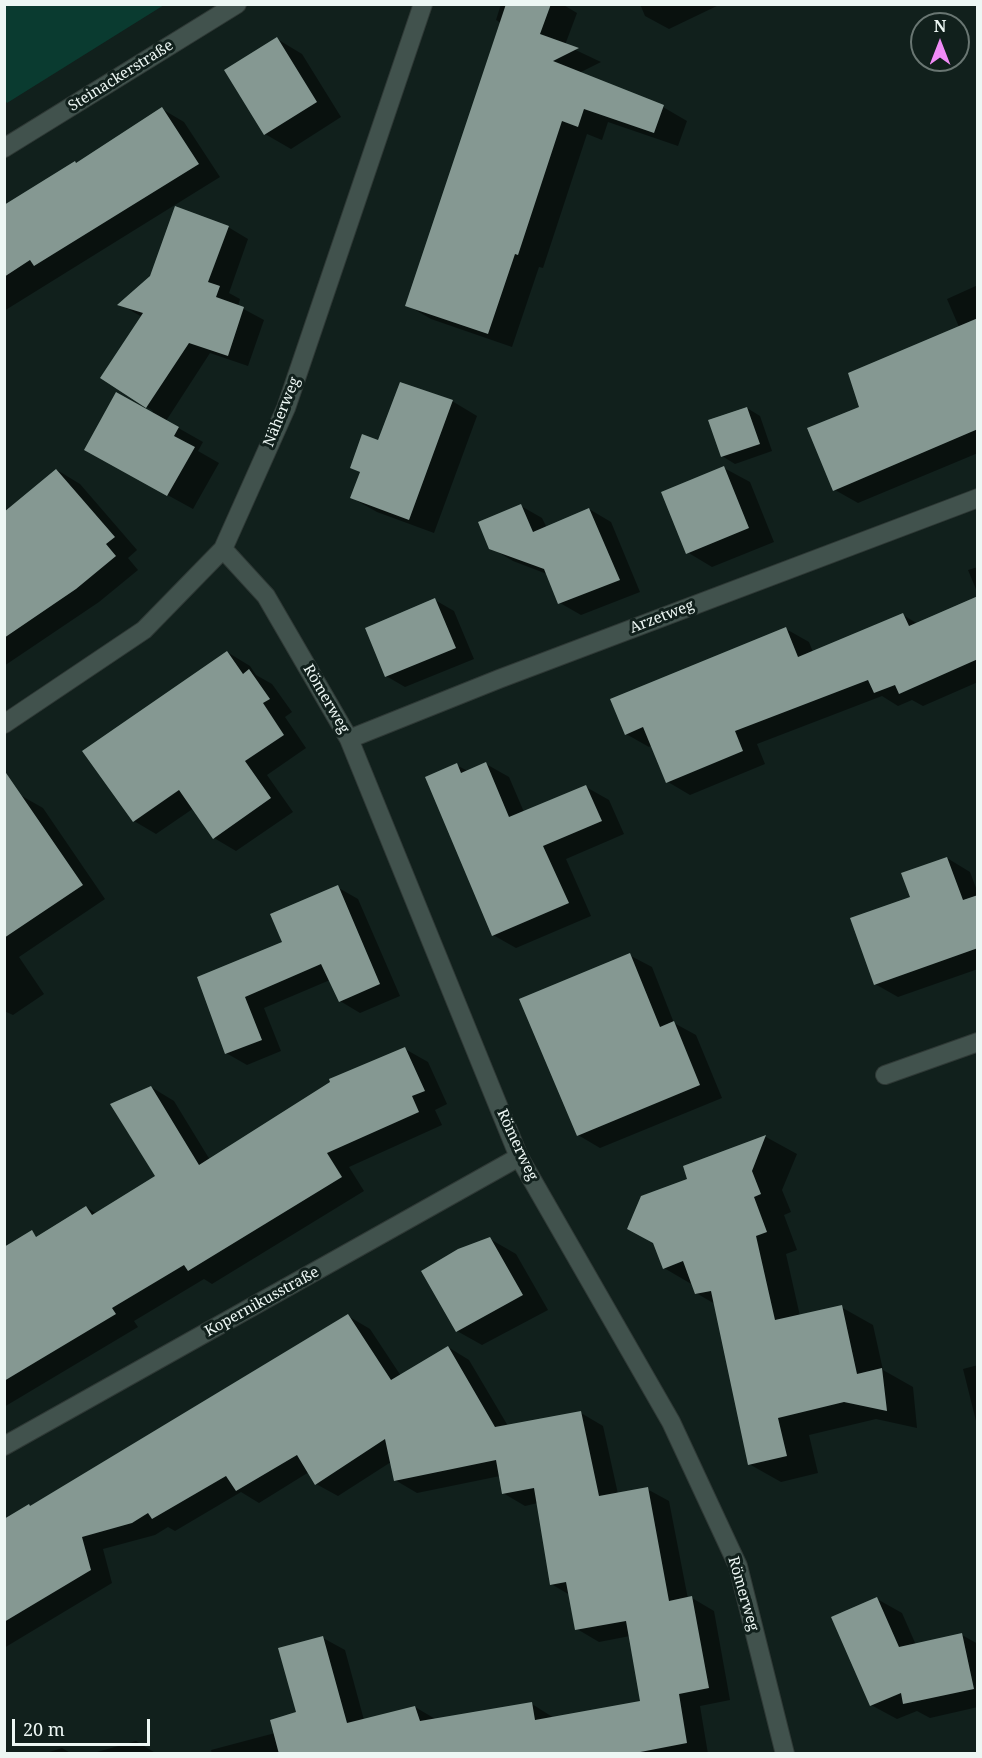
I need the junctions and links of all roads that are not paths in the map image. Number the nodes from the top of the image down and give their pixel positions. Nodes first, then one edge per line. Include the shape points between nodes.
1 (237, 4) edge
2 (423, 4) edge
3 (4, 148) edge
4 (978, 498) edge
5 (223, 549) junction
6 (4, 724) edge
7 (349, 739) junction
8 (978, 1042) edge
9 (885, 1075) dead end
10 (519, 1157) junction
11 (4, 1446) edge
12 (785, 1754) edge

1 - 3 street, Steinackerstraße
2 - 5 street, Näherweg via 286,408
4 - 7 street, Arzetweg
5 - 6 street, Näherweg via 144,630
5 - 7 street, Römerweg via 266,596
7 - 10 street, Römerweg
8 - 9 street
10 - 11 street, Kopernikusstraße
10 - 12 street, Römerweg via 671,1422 738,1566

